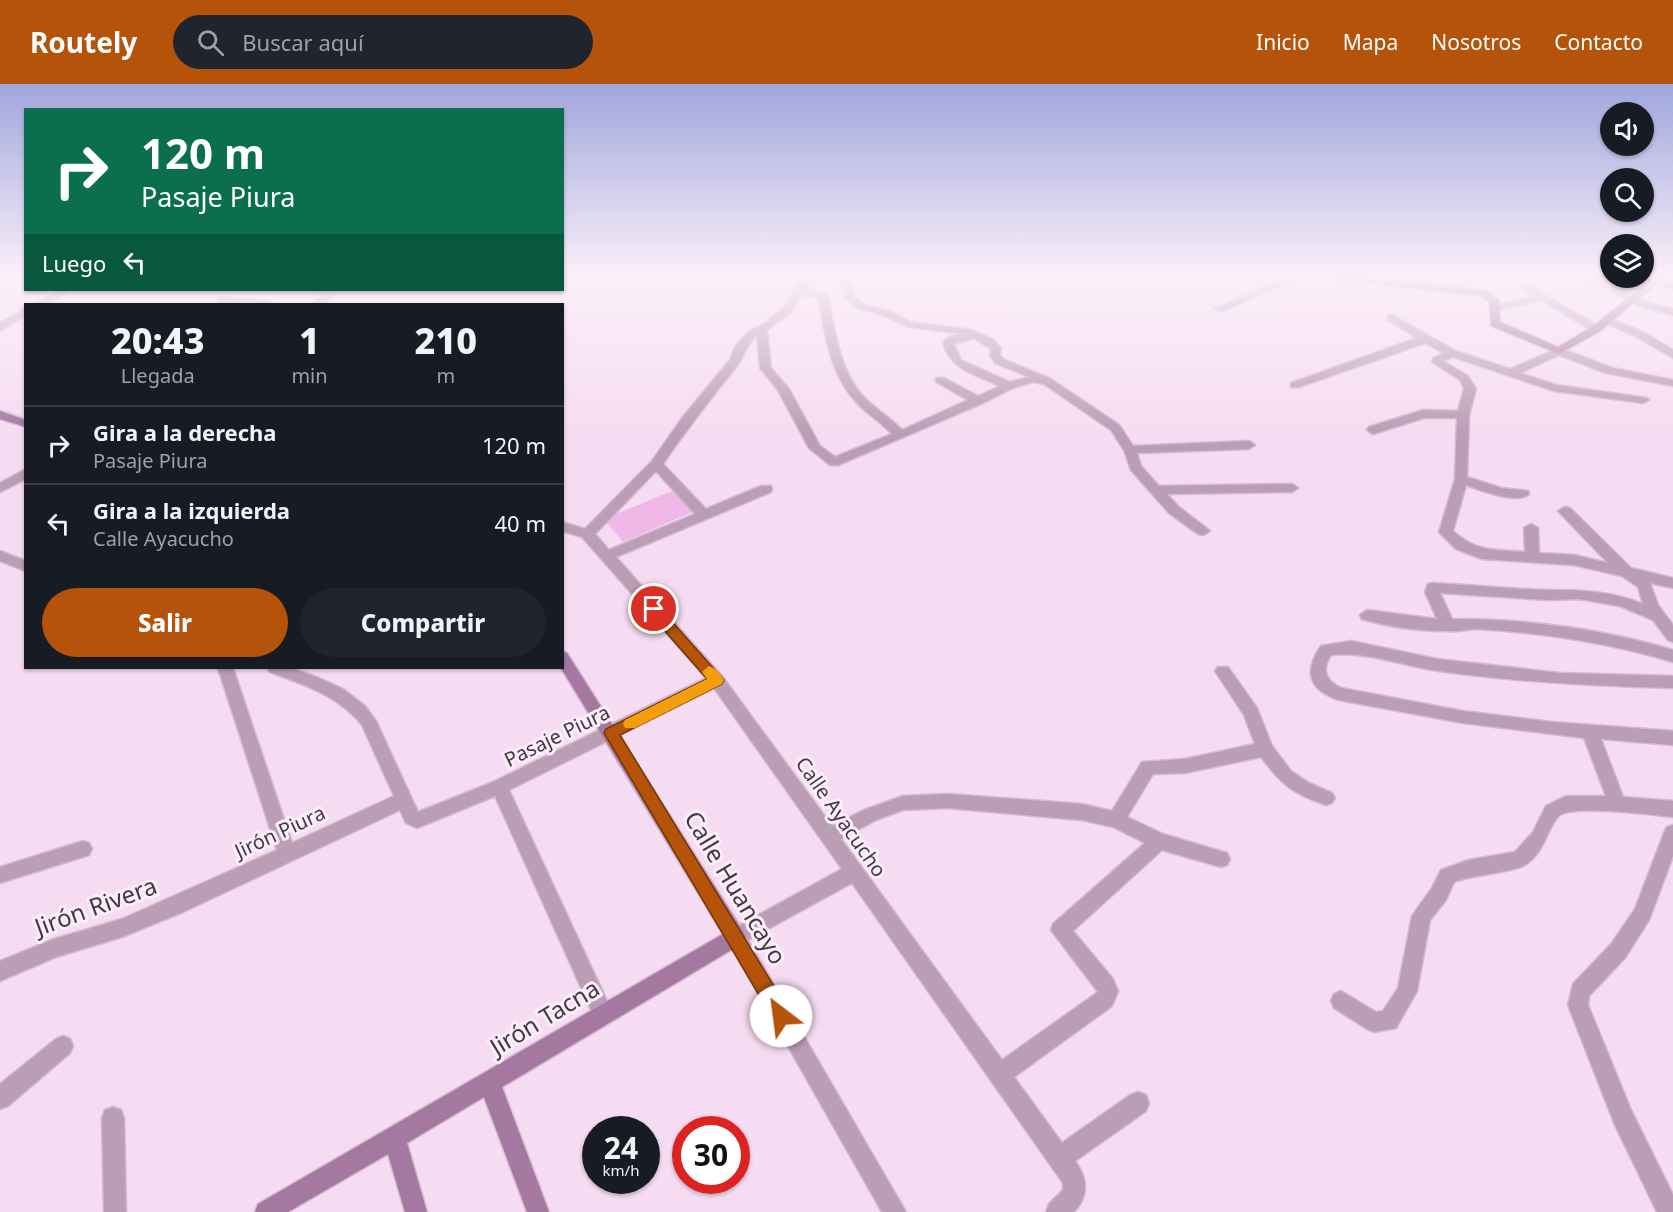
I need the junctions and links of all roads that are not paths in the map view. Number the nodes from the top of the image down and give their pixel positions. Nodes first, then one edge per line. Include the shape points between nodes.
1 (762, 329) joint
2 (829, 329) edge
3 (946, 329) edge
4 (1409, 329) edge
5 (1506, 329) edge
6 (1596, 329) edge
7 (1626, 329) edge
8 (978, 336) junction
9 (1425, 339) junction
10 (1559, 351) junction
11 (1452, 353) junction
12 (1673, 355) edge
13 (1510, 373) junction
14 (940, 380) dead end
15 (1047, 381) junction
16 (1673, 383) edge
17 (1295, 385) dead end
18 (1009, 386) junction
19 (1643, 400) dead end
20 (979, 401) junction
21 (0, 415) edge
22 (1463, 415) junction
23 (24, 423) edge
24 (1372, 430) dead end
25 (900, 435) junction
26 (1249, 445) dead end
27 (1130, 450) junction
28 (656, 464) junction
29 (24, 474) edge
30 (1461, 479) junction
31 (0, 488) edge
32 (1292, 488) dead end
33 (766, 489) dead end
34 (1158, 490) junction
35 (1523, 494) dead end
36 (1565, 511) dead end
37 (703, 514) junction
38 (564, 527) edge
39 (1531, 528) dead end
40 (1203, 531) dead end
41 (587, 534) junction
42 (0, 556) edge
43 (606, 556) junction
44 (1532, 556) junction
45 (24, 565) edge
46 (1626, 572) junction
47 (1673, 583) edge
48 (1367, 615) dead end
49 (1655, 615) junction
50 (1448, 626) junction
51 (1673, 636) edge
52 (1673, 656) edge
53 (564, 660) edge
54 (225, 669) edge
55 (278, 669) edge
56 (1223, 671) dead end
57 (717, 680) junction
58 (1673, 682) edge
59 (1590, 732) junction
60 (611, 733) junction
61 (1673, 738) edge
62 (1265, 749) junction
63 (500, 787) junction
64 (1326, 798) dead end
65 (403, 800) junction
66 (1617, 804) junction
67 (1673, 809) edge
68 (1116, 820) junction
69 (1673, 833) edge
70 (828, 837) junction
71 (1159, 841) junction
72 (83, 849) dead end
73 (287, 854) junction
74 (1221, 859) dead end
75 (853, 873) junction
76 (0, 875) edge
77 (176, 906) joint
78 (736, 938) junction
79 (0, 970) edge
80 (1341, 1001) dead end
81 (603, 1014) junction
82 (63, 1047) dead end
83 (999, 1075) junction
84 (490, 1084) junction
85 (0, 1098) edge
86 (1138, 1102) dead end
87 (113, 1118) dead end
88 (395, 1140) junction
89 (1060, 1158) junction
90 (115, 1212) edge
91 (266, 1212) edge
92 (416, 1212) edge
93 (538, 1212) edge
94 (895, 1212) edge
95 (1057, 1212) edge
96 (1669, 1212) edge

1 - 25 street via 766,368 783,389 814,448 834,462
1 - 28 street via 739,349 735,361
2 - 25 street via 849,386
3 - 8 street
4 - 9 street
5 - 10 street
6 - 10 street
7 - 12 street
8 - 15 street via 996,348 999,361
8 - 18 street via 954,338 948,343 952,356
9 - 11 street
9 - 17 street
10 - 13 street
10 - 16 street via 1610,370
11 - 13 street
11 - 22 street via 1437,362 1469,384
13 - 19 street via 1560,390
14 - 20 street
15 - 18 street via 1033,379
15 - 27 street via 1115,428
18 - 20 street
20 - 25 street
21 - 23 street
22 - 24 street via 1423,414
22 - 30 street
26 - 27 street
27 - 34 street via 1135,467
28 - 37 street
28 - 41 street
29 - 31 street
30 - 35 street via 1500,492
30 - 44 street via 1446,532 1449,537 1482,554
32 - 34 street
33 - 37 street
34 - 40 street via 1174,510
36 - 46 street
37 - 43 street
38 - 41 street
39 - 44 street
41 - 43 street, Calle Ayacucho
42 - 45 street
43 - 57 street, Calle Ayacucho
44 - 46 street via 1574,560
46 - 47 street
46 - 49 street via 1644,584
48 - 50 street
49 - 50 street via 1622,601 1579,594 1433,588
49 - 51 street
50 - 52 street via 1479,624 1594,636
53 - 60 street, Calle Huancayo
54 - 73 street
55 - 65 street via 339,693 358,708 368,721
56 - 62 street via 1251,713
57 - 60 street, Pasaje Piura
57 - 70 street, Calle Ayacucho
58 - 59 street via 1535,676 1437,664 1351,647 1326,650 1318,663 1320,682 1339,694 1463,717
59 - 61 street
59 - 66 street
60 - 63 street, Pasaje Piura
60 - 78 street, Calle Huancayo
62 - 64 street via 1285,776
62 - 68 street via 1185,766 1148,767
63 - 65 street, Pasaje Piura via 420,819 412,818
63 - 81 street
65 - 73 street, Jirón Piura
66 - 67 street
66 - 80 street via 1566,803 1552,811 1539,838 1520,859 1447,876 1439,894 1421,916 1407,991 1389,1021 1374,1022
68 - 70 street via 1082,812 969,803 903,803
68 - 71 street
69 - 96 street via 1642,914 1618,951 1580,991 1578,1005 1623,1117
70 - 75 street, Calle Ayacucho
71 - 74 street
71 - 83 street via 1060,930 1106,986 1105,999
72 - 76 street
73 - 77 street, Jirón Piura
75 - 78 street, Jirón Tacna
75 - 83 street, Calle Ayacucho
77 - 79 street, Jirón Rivera
78 - 81 street, Jirón Tacna
78 - 94 street, Calle Huancayo
81 - 84 street, Jirón Tacna
82 - 85 street
83 - 89 street, Calle Ayacucho
84 - 88 street, Jirón Tacna
84 - 93 street
86 - 89 street
87 - 90 street
88 - 91 street, Jirón Tacna
88 - 92 street
89 - 95 street, Calle Ayacucho via 1075,1187 1071,1198

